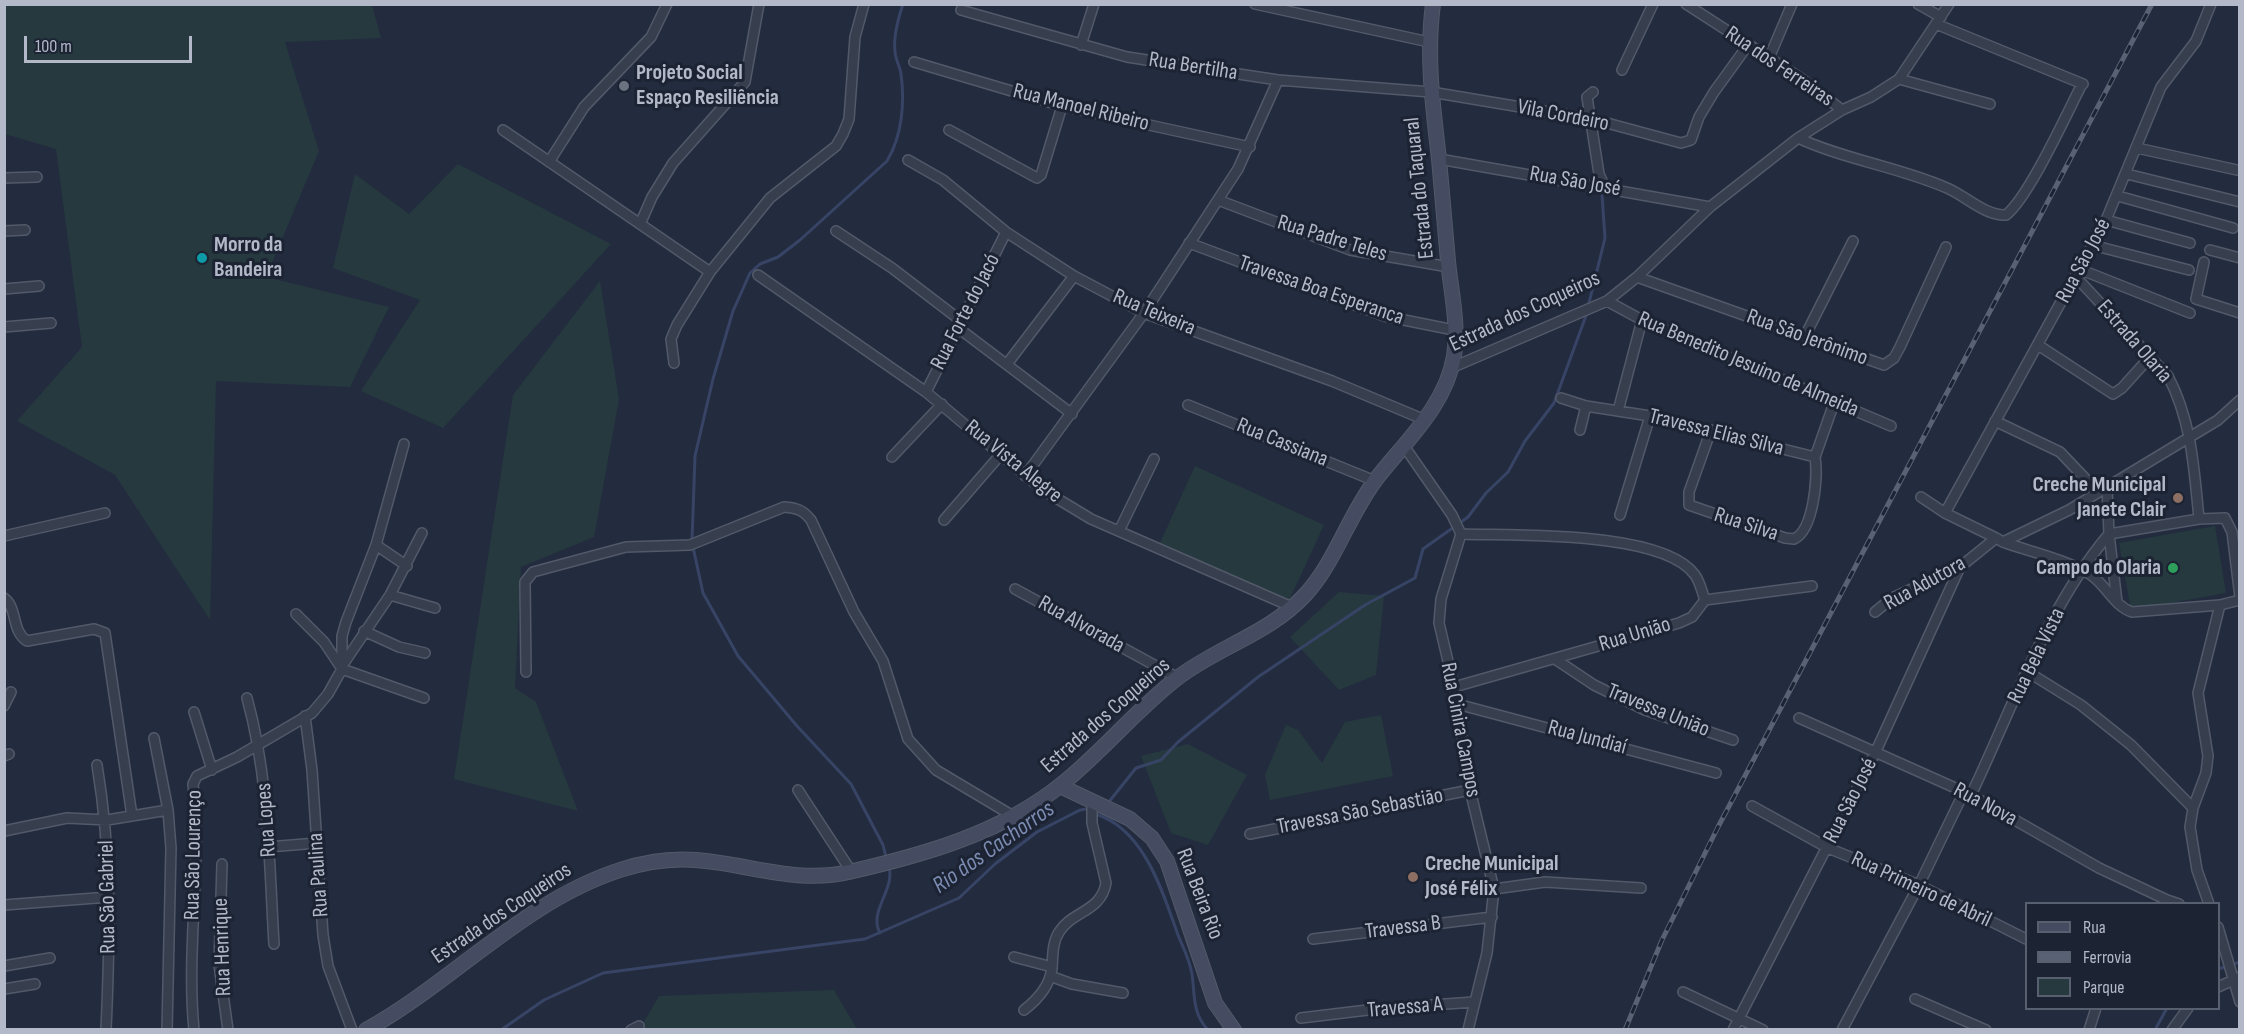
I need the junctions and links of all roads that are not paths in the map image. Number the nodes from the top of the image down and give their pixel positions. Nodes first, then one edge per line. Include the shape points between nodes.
1 (667, 4) edge
2 (759, 4) edge
3 (864, 4) edge
4 (1094, 4) edge
5 (1254, 4) edge
6 (1433, 4) edge
7 (1653, 4) edge
8 (1686, 4) edge
9 (1792, 4) edge
10 (1918, 4) edge
11 (1949, 4) edge
12 (2211, 4) edge
13 (961, 10) dead end
14 (1938, 21) junction
15 (1429, 42) junction
16 (1081, 45) junction
17 (1748, 45) junction
18 (1769, 58) junction
19 (914, 62) dead end
20 (1622, 70) dead end
21 (1899, 79) junction
22 (1278, 80) junction
23 (1593, 92) dead end
24 (1431, 93) junction
25 (1990, 104) dead end
26 (1062, 106) junction
27 (1842, 110) junction
28 (1592, 119) junction
29 (503, 130) dead end
30 (949, 130) dead end
31 (1798, 138) junction
32 (1250, 147) junction
33 (2137, 148) junction
34 (1439, 159) junction
35 (908, 160) dead end
36 (549, 162) junction
37 (2236, 170) dead end
38 (2127, 174) junction
39 (37, 177) dead end
40 (4, 178) edge
41 (1602, 186) junction
42 (2118, 196) junction
43 (1218, 200) junction
44 (2240, 202) edge
45 (1710, 207) junction
46 (2106, 220) junction
47 (641, 222) junction
48 (2233, 228) dead end
49 (25, 230) dead end
50 (4, 231) edge
51 (836, 231) dead end
52 (1006, 232) junction
53 (1853, 241) dead end
54 (1189, 243) junction
55 (2190, 243) dead end
56 (2092, 245) junction
57 (1946, 247) dead end
58 (2210, 250) dead end
59 (2240, 258) edge
60 (2204, 261) dead end
61 (1449, 267) junction
62 (2189, 270) dead end
63 (710, 272) junction
64 (2077, 273) junction
65 (758, 275) dead end
66 (1074, 276) junction
67 (1637, 277) junction
68 (39, 286) dead end
69 (4, 289) edge
70 (1607, 301) junction
71 (1144, 313) junction
72 (2190, 313) dead end
73 (2240, 314) edge
74 (1642, 320) junction
75 (51, 323) dead end
76 (958, 323) junction
77 (4, 327) edge
78 (1454, 330) junction
79 (1805, 336) junction
80 (2038, 345) junction
81 (2149, 358) junction
82 (674, 363) dead end
83 (1007, 364) junction
84 (1451, 368) junction
85 (926, 392) junction
86 (1561, 398) dead end
87 (2240, 400) edge
88 (1834, 403) junction
89 (942, 404) junction
90 (1188, 405) dead end
91 (1586, 406) junction
92 (1618, 411) junction
93 (1072, 414) junction
94 (1650, 416) junction
95 (1425, 420) junction
96 (1995, 421) junction
97 (1891, 426) dead end
98 (1580, 430) dead end
99 (1711, 430) junction
100 (2191, 437) junction
101 (404, 444) dead end
102 (1404, 446) junction
103 (1001, 454) junction
104 (892, 457) dead end
105 (1815, 457) junction
106 (1154, 459) dead end
107 (1025, 476) junction
108 (1375, 481) junction
109 (2103, 489) junction
110 (1921, 497) dead end
111 (105, 513) dead end
112 (1945, 513) junction
113 (1620, 515) dead end
114 (2199, 519) junction
115 (944, 520) dead end
116 (1119, 531) junction
117 (1460, 531) junction
118 (422, 533) dead end
119 (2109, 534) junction
120 (4, 537) edge
121 (1999, 540) junction
122 (376, 545) junction
123 (407, 566) junction
124 (1960, 567) junction
125 (2082, 570) junction
126 (1812, 586) dead end
127 (1015, 589) dead end
128 (390, 595) junction
129 (4, 598) edge
130 (2240, 599) edge
131 (1705, 600) junction
132 (2117, 602) junction
133 (2220, 605) junction
134 (1293, 607) junction
135 (435, 608) dead end
136 (1875, 612) dead end
137 (296, 614) dead end
138 (364, 631) junction
139 (425, 653) dead end
140 (1555, 659) junction
141 (343, 666) junction
142 (526, 672) dead end
143 (2028, 672) junction
144 (1178, 678) junction
145 (1454, 687) junction
146 (11, 692) dead end
147 (247, 698) dead end
148 (424, 698) dead end
149 (1457, 704) junction
150 (4, 706) edge
151 (194, 712) dead end
152 (305, 717) junction
153 (1799, 718) dead end
154 (154, 738) dead end
155 (1733, 740) dead end
156 (259, 743) junction
157 (1876, 751) junction
158 (97, 765) dead end
159 (212, 770) junction
160 (1716, 773) dead end
161 (1060, 786) junction
162 (798, 790) dead end
163 (1470, 790) junction
164 (1968, 794) junction
165 (1097, 806) junction
166 (1752, 807) dead end
167 (2193, 808) junction
168 (168, 810) junction
169 (132, 816) junction
170 (1012, 816) junction
171 (107, 820) junction
172 (4, 831) edge
173 (1250, 834) dead end
174 (317, 843) junction
175 (268, 847) junction
176 (1827, 848) junction
177 (222, 864) dead end
178 (851, 871) junction
179 (1919, 885) junction
180 (1641, 888) dead end
181 (1494, 890) junction
182 (109, 897) junction
183 (2165, 902) edge
184 (2209, 902) edge
185 (4, 905) edge
186 (1492, 917) junction
187 (2220, 933) edge
188 (2025, 938) edge
189 (1313, 939) dead end
190 (274, 944) dead end
191 (1014, 957) dead end
192 (50, 958) dead end
193 (4, 966) edge
194 (1051, 971) junction
195 (2234, 977) edge
196 (35, 984) dead end
197 (2220, 986) edge
198 (4, 989) edge
199 (1683, 992) dead end
200 (1123, 993) dead end
201 (1915, 999) dead end
202 (1474, 1002) junction
203 (2240, 1002) edge
204 (1024, 1010) dead end
205 (2095, 1010) edge
206 (2186, 1010) edge
207 (1301, 1018) dead end
208 (1739, 1018) junction
209 (106, 1029) edge
210 (167, 1029) edge
211 (194, 1029) edge
212 (228, 1029) edge
213 (352, 1029) edge
214 (366, 1029) edge
215 (1234, 1029) edge
216 (1468, 1029) edge
217 (1733, 1029) edge
218 (1763, 1029) edge
219 (1842, 1029) edge
220 (1986, 1029) edge
221 (2089, 1029) edge
222 (2172, 1029) edge

1 - 36 street via 651,37 584,107
2 - 47 street via 745,82 673,163
3 - 63 street via 855,37 849,119 843,135 836,146 770,198
4 - 16 street
5 - 15 street
6 - 15 street, Estrada do Taquaral
7 - 20 street
8 - 17 street, Rua dos Ferreiras
9 - 18 street
10 - 14 street
11 - 14 street, Estrada dos Coqueiros
12 - 33 street, Rua São José via 2196,41 2161,87
13 - 16 street, Rua Bertilha
14 - 21 street, Estrada dos Coqueiros
14 - 31 street via 2083,84 2012,209 2003,216 1918,176 1854,159
15 - 24 street, Estrada do Taquaral
16 - 22 street, Rua Bertilha via 1127,57
17 - 18 street, Rua dos Ferreiras
17 - 28 street, Vila Cordeiro via 1714,92 1689,142
18 - 27 street, Rua dos Ferreiras
19 - 26 street, Rua Manoel Ribeiro
21 - 25 street
21 - 27 street, Estrada dos Coqueiros
22 - 24 street, Rua Bertilha
22 - 32 street
23 - 28 street via 1587,97
24 - 28 street, Vila Cordeiro
24 - 34 street, Estrada do Taquaral
26 - 30 street via 1037,178
26 - 32 street, Rua Manoel Ribeiro
27 - 31 street, Estrada dos Coqueiros
28 - 41 street
29 - 36 street
31 - 45 street, Estrada dos Coqueiros
32 - 43 street
33 - 37 street
33 - 38 street, Rua São José
34 - 41 street, Rua São José
34 - 61 street, Estrada do Taquaral
35 - 52 street, Rua Teixeira via 943,180
36 - 47 street
38 - 42 street, Rua São José
38 - 44 street
39 - 40 street
41 - 45 street, Rua São José
42 - 46 street, Rua São José
42 - 48 street
43 - 54 street
43 - 61 street, Rua Padre Teles via 1350,250
45 - 67 street, Estrada dos Coqueiros
46 - 55 street
46 - 56 street, Rua São José
47 - 63 street
49 - 50 street
51 - 76 street via 892,268
52 - 66 street, Rua Teixeira
52 - 76 street, Rua Forte do Jacó
53 - 79 street
54 - 71 street
54 - 78 street, Travessa Boa Esperanca via 1384,316
56 - 62 street
56 - 64 street, Rua São José
57 - 79 street, Rua São Jerônimo via 1889,363 1877,364
58 - 59 street
60 - 73 street via 2196,299
61 - 78 street, Estrada do Taquaral
63 - 82 street via 676,325 671,339
64 - 72 street
64 - 80 street, Rua São José
64 - 81 street, Estrada Olaria
65 - 85 street, Rua Vista Alegre
66 - 71 street, Rua Teixeira
66 - 83 street
67 - 70 street, Estrada dos Coqueiros
67 - 79 street, Rua São Jerônimo
68 - 69 street
70 - 74 street, Rua Benedito Jesuino de Almeida
70 - 84 street, Estrada dos Coqueiros
71 - 93 street
71 - 95 street, Rua Teixeira via 1324,377
74 - 88 street, Rua Benedito Jesuino de Almeida
74 - 92 street
75 - 77 street
76 - 83 street
76 - 85 street, Rua Forte do Jacó
78 - 84 street, Estrada do Taquaral
80 - 81 street via 2113,393
80 - 96 street, Rua São José
81 - 100 street, Estrada Olaria via 2168,376
83 - 93 street
84 - 95 street, Estrada dos Coqueiros
85 - 89 street, Rua Vista Alegre
86 - 91 street, Travessa Elias Silva
87 - 100 street, Rua Adutora
88 - 97 street, Rua Benedito Jesuino de Almeida
88 - 105 street, Travessa Elias Silva
89 - 103 street, Rua Vista Alegre
89 - 104 street
90 - 108 street, Rua Cassiana
91 - 92 street, Travessa Elias Silva
91 - 98 street
92 - 94 street, Travessa Elias Silva
93 - 107 street
94 - 99 street, Travessa Elias Silva
94 - 113 street
95 - 102 street, Estrada dos Coqueiros
96 - 109 street via 2060,452
96 - 112 street, Rua São José
99 - 105 street, Travessa Elias Silva
99 - 105 street, Rua Silva via 1689,492 1689,505 1785,538 1794,539 1803,531 1816,492
100 - 109 street, Rua Adutora
100 - 114 street, Estrada Olaria
101 - 122 street
102 - 108 street, Estrada dos Coqueiros
102 - 117 street
103 - 107 street, Rua Vista Alegre
103 - 115 street
106 - 116 street
107 - 116 street, Rua Vista Alegre via 1060,502
108 - 134 street, Estrada dos Coqueiros via 1314,584
109 - 119 street
109 - 121 street, Rua Adutora
110 - 112 street
111 - 120 street
112 - 121 street
114 - 119 street
114 - 130 street via 2223,518 2230,524
116 - 134 street, Rua Vista Alegre
117 - 131 street via 1639,545 1689,569
117 - 145 street, Rua Cinira Campos via 1439,612 1440,634
118 - 123 street, Rua São Lourenço
119 - 125 street, Rua Bela Vista
119 - 132 street
121 - 124 street, Rua Adutora
121 - 125 street
122 - 123 street
122 - 141 street via 342,636
123 - 128 street, Rua São Lourenço
124 - 136 street, Rua Adutora via 1892,598
124 - 157 street, Rua São José
125 - 132 street via 2098,580
125 - 143 street, Rua Bela Vista
126 - 131 street
127 - 144 street, Rua Alvorada
128 - 135 street
128 - 138 street, Rua São Lourenço
129 - 169 street via 27,642 94,629 105,633
130 - 133 street
131 - 140 street, Rua União via 1692,616 1679,623
132 - 133 street via 2127,611 2141,614
133 - 167 street via 2198,693 2208,756
134 - 144 street, Estrada dos Coqueiros via 1259,632
137 - 141 street
138 - 139 street via 399,647
138 - 141 street, Rua São Lourenço
140 - 145 street, Rua União
140 - 155 street, Travessa União via 1594,685 1645,710
141 - 148 street
141 - 152 street, Rua São Lourenço via 324,699
142 - 170 street via 525,582 533,572 626,547 690,545 784,507 805,513 883,661 909,739 936,770
143 - 164 street, Rua Bela Vista
143 - 167 street via 2081,705 2131,745
144 - 161 street, Estrada dos Coqueiros
145 - 149 street, Rua Cinira Campos
146 - 150 street
147 - 156 street, Rua Lopes
149 - 160 street, Rua Jundiaí
149 - 163 street, Rua Cinira Campos
151 - 159 street
152 - 156 street, Rua São Lourenço
152 - 174 street, Rua Paulina
153 - 157 street, Rua Nova
154 - 168 street
156 - 159 street, Rua São Lourenço
156 - 175 street, Rua Lopes
157 - 164 street, Rua Nova
157 - 176 street, Rua São José
158 - 171 street, Rua São Gabriel
159 - 211 street, Rua São Lourenço via 197,776 193,784 197,833 192,950
161 - 165 street, Rua Beira Rio
161 - 170 street, Estrada dos Coqueiros
162 - 178 street
163 - 173 street, Travessa São Sebastião
163 - 181 street, Rua Cinira Campos
164 - 179 street, Rua Bela Vista
164 - 183 street, Rua Nova
165 - 194 street via 1092,823 1105,891 1095,906 1059,931
165 - 215 street, Rua Beira Rio via 1142,827 1167,861 1215,1003
166 - 176 street, Rua Primeiro de Abril
167 - 184 street via 2191,845
168 - 169 street
168 - 210 street via 171,848
169 - 171 street
170 - 178 street, Estrada dos Coqueiros via 963,840
171 - 172 street via 67,818
171 - 182 street, Rua São Gabriel
174 - 175 street
174 - 213 street, Rua Paulina via 327,955
175 - 190 street, Rua Lopes
176 - 179 street, Rua Primeiro de Abril
176 - 208 street, Rua São José
177 - 212 street, Rua Henrique via 219,965
178 - 214 street, Estrada dos Coqueiros via 787,876 696,860 622,869 593,880 529,917
179 - 188 street, Rua Primeiro de Abril
179 - 219 street, Rua Bela Vista
180 - 181 street via 1545,882
181 - 186 street, Rua Cinira Campos
182 - 185 street
182 - 209 street, Rua São Gabriel
186 - 189 street, Travessa B
186 - 202 street, Rua Cinira Campos via 1488,953
187 - 195 street
191 - 194 street
192 - 193 street
194 - 200 street via 1072,984
194 - 204 street via 1035,1001
195 - 197 street
195 - 203 street
196 - 198 street
199 - 208 street
201 - 220 street
202 - 207 street, Travessa A
202 - 216 street, Rua Cinira Campos
205 - 221 street
206 - 222 street
208 - 217 street, Rua São José
208 - 218 street

